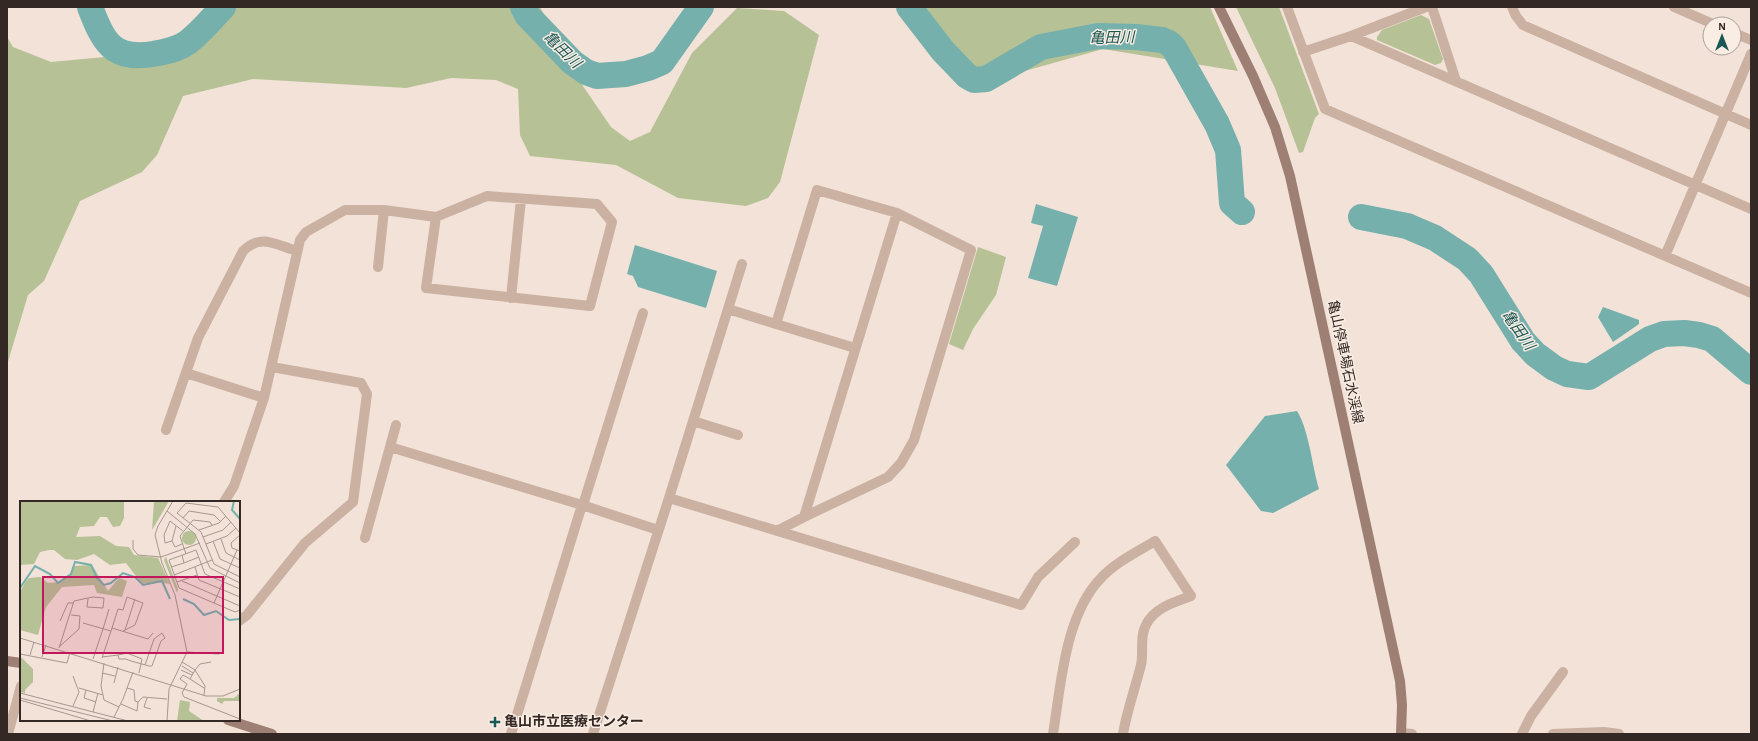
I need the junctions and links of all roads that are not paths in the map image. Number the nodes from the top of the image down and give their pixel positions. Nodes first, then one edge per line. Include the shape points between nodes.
1 (1219, 7) edge
2 (1287, 7) edge
3 (1426, 7) edge
4 (1432, 7) edge
5 (1512, 7) edge
6 (1674, 7) edge
7 (1702, 19) edge
8 (1351, 36) junction
9 (1303, 52) junction
10 (1751, 54) edge
11 (1456, 81) junction
12 (1725, 113) junction
13 (1751, 125) edge
14 (1694, 184) junction
15 (521, 199) junction
16 (1751, 209) edge
17 (384, 210) junction
18 (897, 213) junction
19 (436, 217) junction
20 (297, 251) junction
21 (1665, 256) junction
22 (742, 264) dead end
23 (378, 267) dead end
24 (1751, 293) edge
25 (511, 298) junction
26 (728, 309) junction
27 (643, 313) dead end
28 (776, 324) junction
29 (855, 348) junction
30 (272, 367) junction
31 (186, 373) junction
32 (264, 398) junction
33 (693, 420) junction
34 (396, 425) dead end
35 (166, 430) dead end
36 (738, 435) dead end
37 (390, 447) junction
38 (668, 498) junction
39 (225, 501) edge
40 (582, 505) junction
41 (804, 517) junction
42 (658, 530) junction
43 (778, 531) junction
44 (365, 538) dead end
45 (1076, 542) dead end
46 (240, 620) edge
47 (7, 661) edge
48 (20, 664) edge
49 (1563, 672) dead end
50 (20, 690) edge
51 (231, 721) edge
52 (266, 733) edge
53 (8, 734) edge
54 (511, 734) edge
55 (594, 734) edge
56 (1052, 734) edge
57 (1123, 734) edge
58 (1401, 734) edge
59 (1412, 734) edge
60 (1522, 734) edge
61 (1553, 734) edge
62 (1619, 734) edge

1 - 58 main road, 亀山停車場石水渓線 via 1275,127 1290,176 1400,681
2 - 9 street
3 - 8 street
4 - 11 street
5 - 12 street via 1523,25
6 - 7 street
8 - 9 street
8 - 11 street
9 - 21 street via 1325,109
10 - 12 street
11 - 14 street
12 - 13 street
12 - 14 street
14 - 16 street
14 - 21 street
15 - 19 street via 487,196
15 - 25 street
15 - 25 street via 597,204 612,222 590,306
17 - 19 street
17 - 20 street via 345,210 306,232
17 - 23 street
18 - 28 street via 817,190
18 - 29 street
18 - 41 street via 971,250 914,440 901,463 888,477
19 - 25 street via 426,288
20 - 30 street
20 - 31 street via 257,241 243,251 198,338
21 - 24 street
22 - 26 street
26 - 28 street
26 - 33 street
27 - 40 street
28 - 29 street
29 - 41 street
30 - 32 street
30 - 46 street via 362,383 367,394 357,482 353,502 305,543
31 - 32 street
31 - 35 street
32 - 39 street via 234,486
33 - 36 street
33 - 38 street
34 - 37 street
37 - 40 street
37 - 44 street
38 - 42 street
38 - 43 street
40 - 42 street
40 - 54 street
41 - 43 street
42 - 55 street
43 - 45 street via 1021,606 1038,577
47 - 48 main road
49 - 60 street via 1531,716
50 - 53 street
51 - 52 main road
56 - 57 street via 1072,627 1082,604 1102,576 1155,541 1191,596 1164,606 1147,622 1143,632 1142,664
58 - 59 street
61 - 62 street

